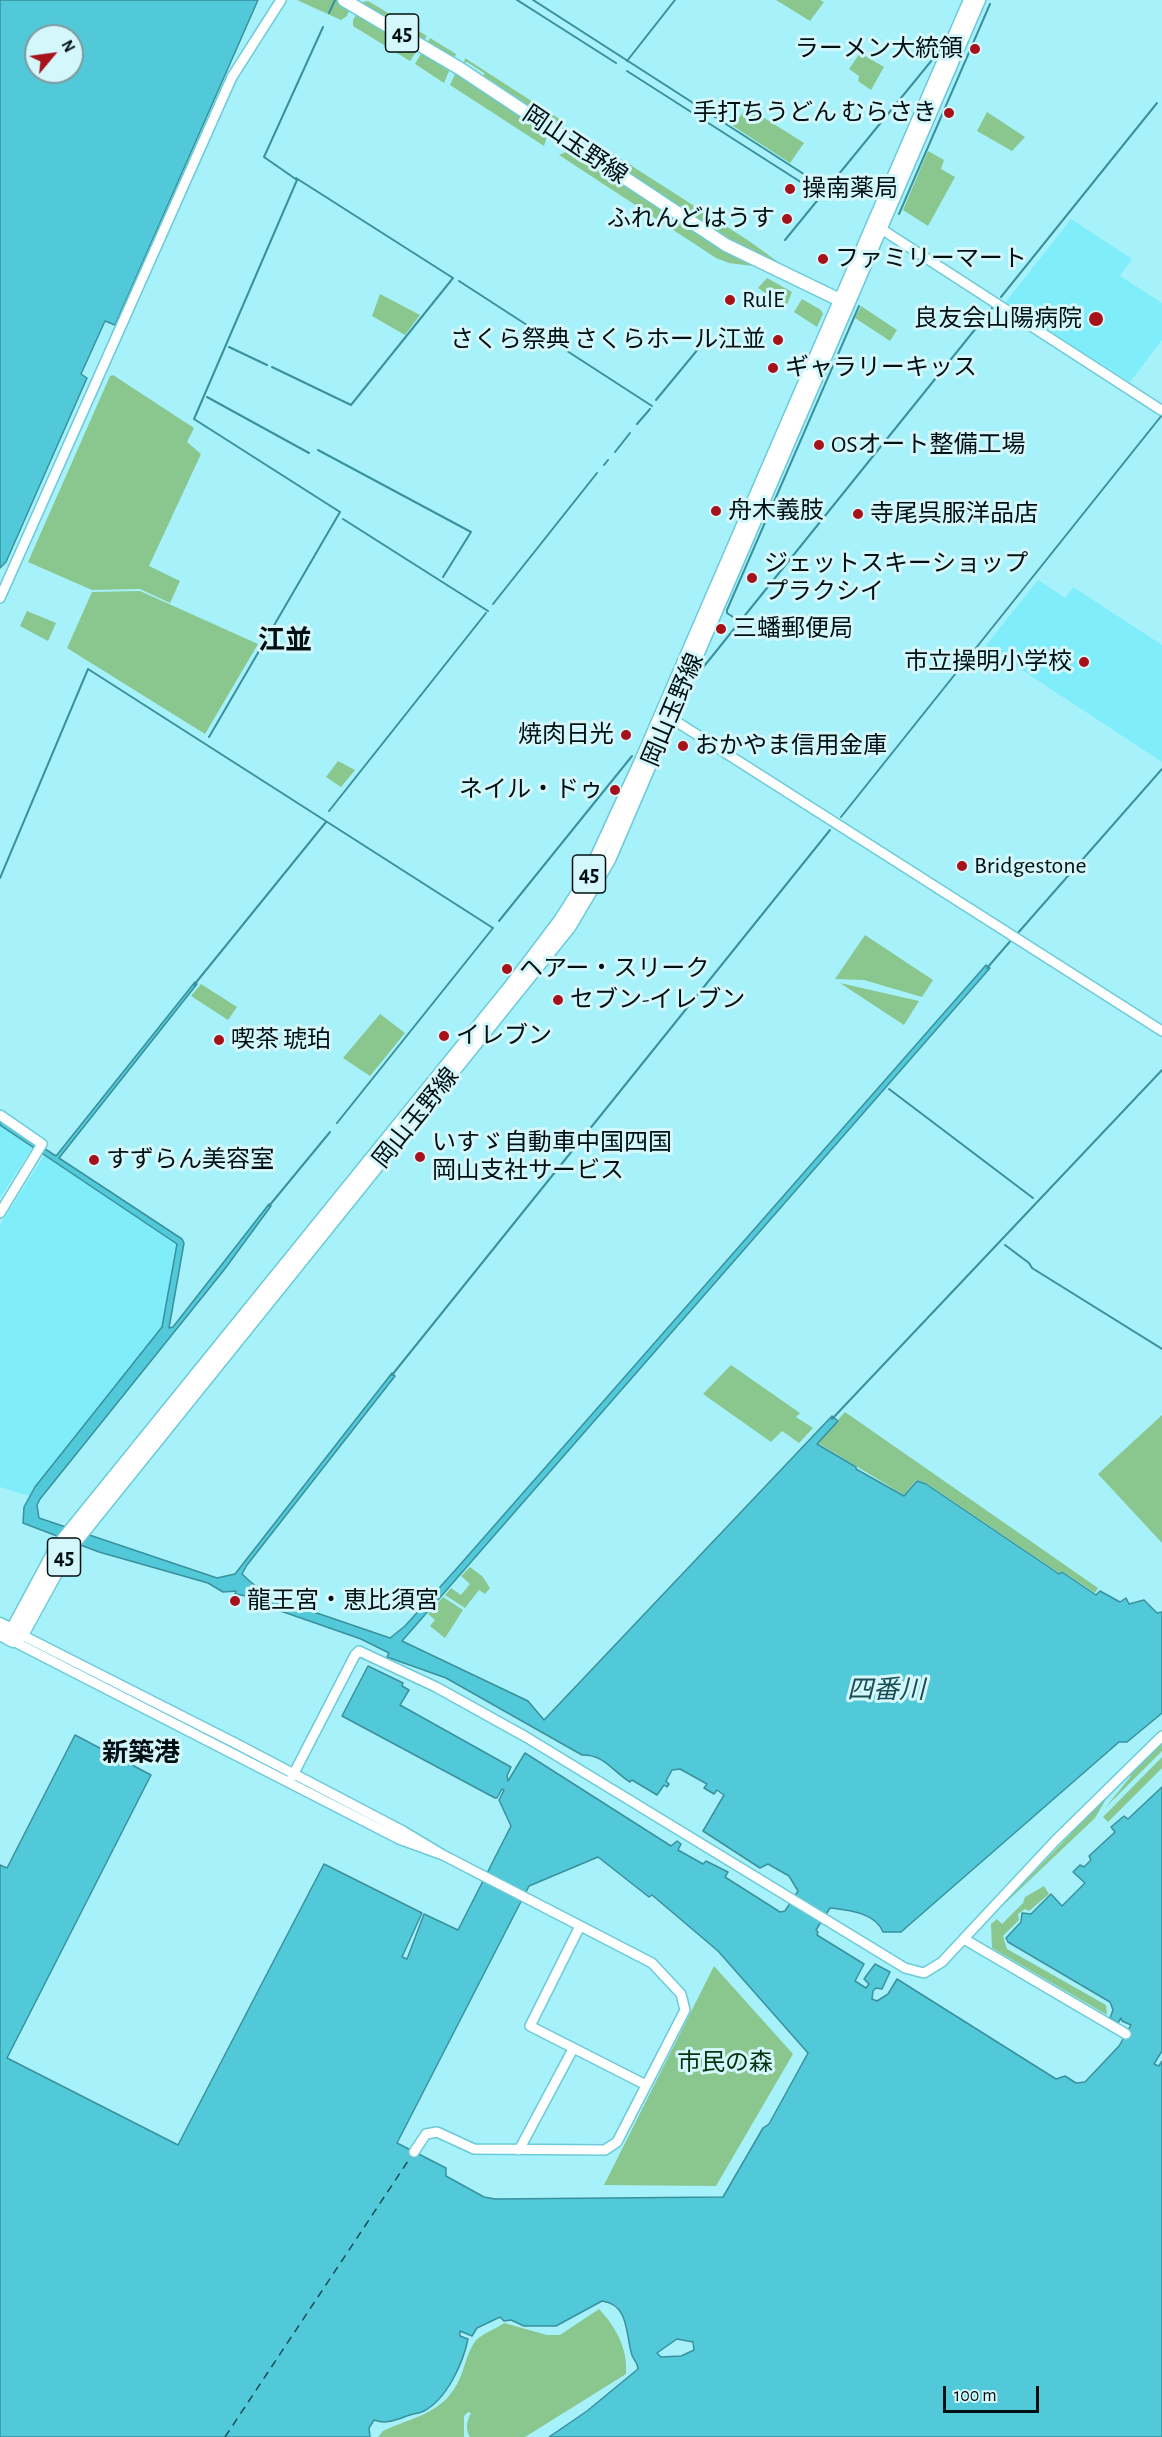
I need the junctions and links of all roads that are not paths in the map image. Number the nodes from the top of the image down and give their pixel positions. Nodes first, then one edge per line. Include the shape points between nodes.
1 (281, 0) edge
2 (344, 0) edge
3 (970, 0) edge
4 (979, 0) edge
5 (878, 227) junction
6 (845, 302) junction
7 (1161, 410) edge
8 (0, 598) edge
9 (666, 715) junction
10 (1162, 1031) edge
11 (0, 1115) edge
12 (0, 1213) edge
13 (0, 1624) edge
14 (12, 1635) edge
15 (1162, 1736) edge
16 (292, 1778) junction
17 (580, 1926) junction
18 (964, 1939) junction
19 (1126, 2034) dead end
20 (573, 2049) junction
21 (646, 2085) junction
22 (519, 2150) junction
23 (414, 2152) dead end

1 - 8 street via 232,77
2 - 6 main road, 岡山玉野線 / 45 via 459,68 726,245
3 - 5 main road, 岡山玉野線 / 45
4 - 5 main road, 岡山玉野線 / 45
5 - 6 main road, 岡山玉野線 / 45
5 - 7 street
6 - 9 main road, 岡山玉野線 / 45
9 - 10 street
9 - 14 main road, 岡山玉野線 / 45 via 596,863 561,919 56,1548
11 - 12 street via 42,1144
13 - 14 main road
14 - 16 street
15 - 18 street via 1055,1841
16 - 17 street
16 - 18 street via 360,1652 435,1686 516,1731 905,1968 919,1973 938,1966
17 - 20 street via 530,2026
17 - 21 street via 656,1965 684,1999 685,2010
18 - 19 street
20 - 21 street
20 - 22 street
21 - 22 street via 611,2147
22 - 23 street via 474,2149 437,2132 426,2134

